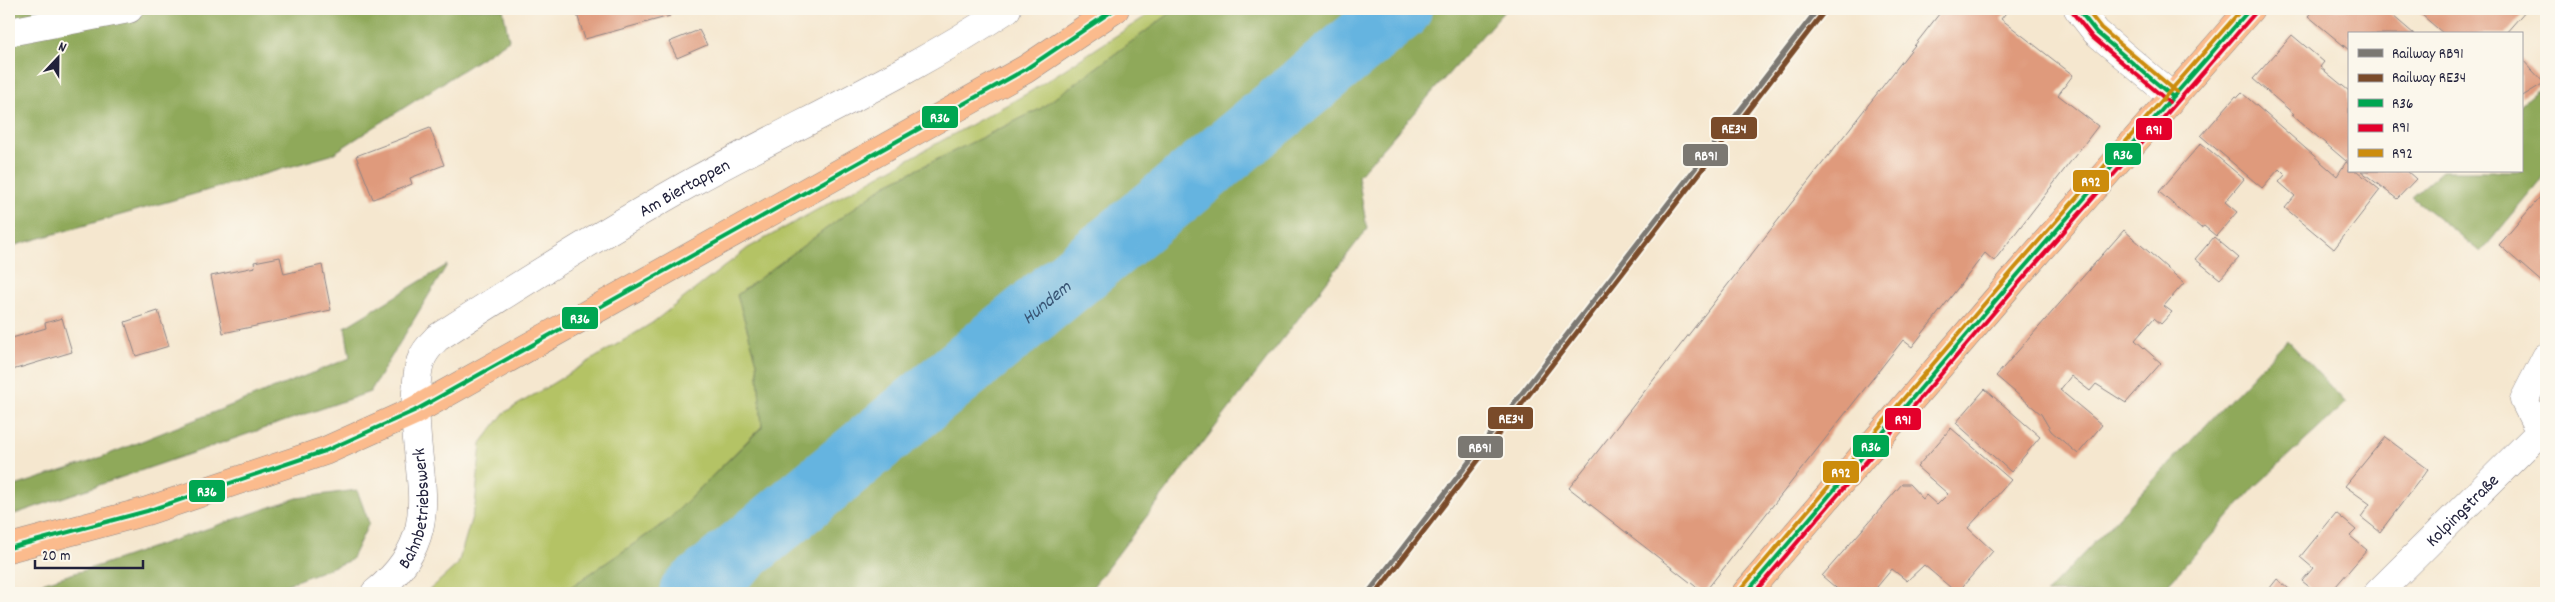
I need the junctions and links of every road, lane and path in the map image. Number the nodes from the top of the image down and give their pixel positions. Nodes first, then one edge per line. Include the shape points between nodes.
1 (129, 9) edge
2 (1007, 9) edge
3 (1115, 9) edge
4 (2078, 9) edge
5 (2250, 9) edge
6 (9, 32) edge
7 (2173, 97) junction
8 (2546, 358) edge
9 (414, 411) junction
10 (2543, 430) edge
11 (9, 548) edge
12 (375, 593) edge
13 (1746, 593) edge
14 (2378, 593) edge

1 - 6 street
2 - 9 street, Am Biertappen via 879,86 696,180 437,338 424,351 418,364
3 - 9 main road via 1026,69
4 - 7 street via 2096,32
5 - 7 main road
7 - 13 main road
8 - 10 street via 2524,400
9 - 11 main road via 325,451 146,511
9 - 12 street, Bahnbetriebswerk via 423,509 417,540 401,568
10 - 14 street, Kolpingstraße

